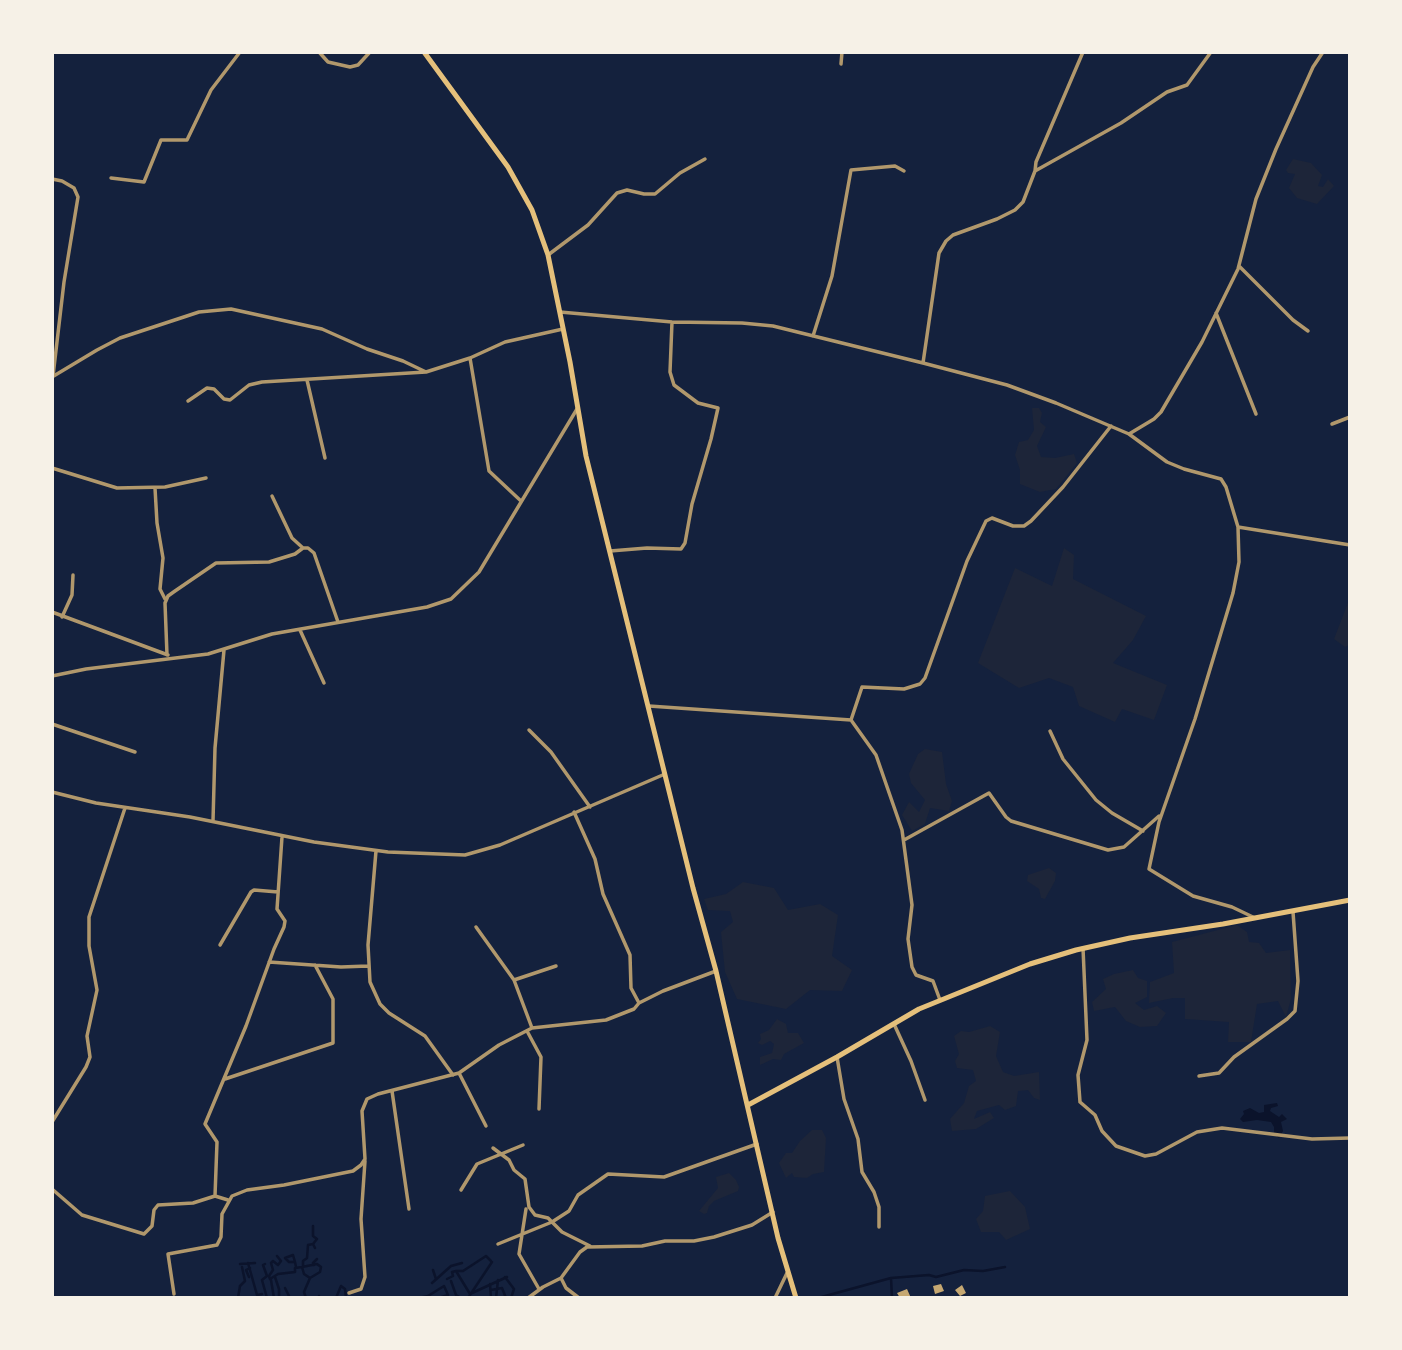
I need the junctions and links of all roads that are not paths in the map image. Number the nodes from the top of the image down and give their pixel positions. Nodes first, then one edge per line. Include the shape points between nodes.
1 (240, 52) edge
2 (319, 52) edge
3 (370, 52) edge
4 (424, 52) edge
5 (842, 52) edge
6 (1083, 52) edge
7 (1211, 52) edge
8 (1316, 52) edge
9 (1321, 55) edge
10 (841, 64) dead end
11 (705, 159) dead end
12 (904, 171) dead end
13 (1035, 171) junction
14 (111, 178) dead end
15 (52, 179) edge
16 (548, 255) junction
17 (1239, 266) junction
18 (560, 312) junction
19 (1216, 313) junction
20 (672, 322) junction
21 (563, 328) junction
22 (1308, 331) dead end
23 (813, 336) junction
24 (470, 358) junction
25 (923, 363) junction
26 (426, 372) junction
27 (53, 376) edge
28 (307, 380) junction
29 (188, 401) dead end
30 (577, 409) junction
31 (1256, 414) dead end
32 (1349, 417) edge
33 (1332, 424) dead end
34 (1111, 426) junction
35 (1129, 434) junction
36 (325, 458) dead end
37 (52, 467) edge
38 (206, 478) dead end
39 (155, 488) junction
40 (272, 496) dead end
41 (522, 501) junction
42 (1238, 527) junction
43 (1349, 545) edge
44 (303, 548) junction
45 (610, 551) junction
46 (73, 575) dead end
47 (166, 600) junction
48 (52, 612) edge
49 (62, 617) junction
50 (338, 622) junction
51 (300, 630) junction
52 (224, 650) junction
53 (167, 655) junction
54 (173, 657) junction
55 (52, 676) edge
56 (324, 683) dead end
57 (649, 706) junction
58 (850, 720) junction
59 (52, 724) edge
60 (529, 730) dead end
61 (1050, 731) dead end
62 (135, 752) dead end
63 (665, 774) junction
64 (53, 793) edge
65 (590, 807) junction
66 (125, 808) junction
67 (574, 812) junction
68 (1162, 813) junction
69 (213, 821) junction
70 (1143, 831) junction
71 (282, 837) junction
72 (904, 840) junction
73 (376, 851) junction
74 (278, 892) junction
75 (1349, 900) edge
76 (1292, 910) junction
77 (1255, 918) junction
78 (476, 927) dead end
79 (220, 945) dead end
80 (1083, 948) junction
81 (269, 962) junction
82 (314, 965) junction
83 (368, 966) junction
84 (556, 966) dead end
85 (716, 971) junction
86 (514, 980) junction
87 (940, 1000) junction
88 (639, 1003) junction
89 (894, 1024) junction
90 (529, 1029) junction
91 (837, 1057) junction
92 (459, 1073) junction
93 (453, 1075) junction
94 (1199, 1076) dead end
95 (225, 1079) junction
96 (392, 1091) junction
97 (925, 1100) dead end
98 (748, 1105) junction
99 (539, 1109) dead end
100 (52, 1122) edge
101 (486, 1126) dead end
102 (1349, 1138) edge
103 (757, 1144) junction
104 (523, 1145) dead end
105 (493, 1148) dead end
106 (365, 1159) junction
107 (52, 1189) edge
108 (461, 1191) dead end
109 (215, 1196) junction
110 (228, 1200) junction
111 (409, 1209) dead end
112 (526, 1209) dead end
113 (773, 1212) junction
114 (552, 1222) junction
115 (879, 1227) dead end
116 (522, 1233) junction
117 (498, 1244) dead end
118 (592, 1247) junction
119 (787, 1273) junction
120 (561, 1279) junction
121 (540, 1289) junction
122 (349, 1293) dead end
123 (174, 1294) dead end
124 (528, 1297) edge
125 (579, 1297) edge
126 (775, 1297) edge
127 (796, 1297) edge

1 - 14 street via 211,90 187,140 160,140 144,182
2 - 3 street via 328,62 350,67
4 - 16 main road via 508,167 532,210
5 - 10 street
6 - 13 street
7 - 13 street via 1187,85 1167,92
8 - 9 street
9 - 17 street via 1264,179
11 - 16 street via 655,194 617,193 588,225
12 - 23 street via 895,166 850,170 831,276
13 - 25 street via 1015,210 946,241 936,268
15 - 27 street via 74,188 78,197
16 - 18 main road
17 - 19 street
17 - 22 street
18 - 20 street
18 - 21 main road
19 - 31 street
19 - 35 street via 1161,412
20 - 23 street via 773,326
20 - 45 street via 670,372 674,385 698,403 718,408 685,543 681,549
21 - 24 street via 505,342
21 - 30 main road
23 - 25 street
24 - 26 street
24 - 41 street via 489,471
25 - 34 street via 1007,385
26 - 27 street via 322,329 231,309 199,312 120,338
26 - 28 street
28 - 29 street via 249,385 230,400 207,388
28 - 36 street
30 - 41 street
30 - 45 main road
32 - 33 street
34 - 35 street
34 - 58 street via 1063,487 1024,526 992,518 986,521 925,678 904,689 862,687
35 - 42 street via 1167,462 1221,479
37 - 39 street via 117,488
38 - 39 street
39 - 47 street via 163,558 160,589
40 - 44 street via 289,534
41 - 50 street via 479,572 451,599
42 - 43 street
42 - 68 street via 1239,562 1233,593
44 - 47 street via 269,562 216,563
44 - 50 street via 314,553
45 - 57 main road
46 - 49 street via 72,595
47 - 53 street
48 - 49 street
49 - 53 street
50 - 51 street
51 - 52 street
51 - 56 street
52 - 54 street
52 - 69 street
53 - 54 street
54 - 55 street
57 - 58 street
57 - 63 main road
58 - 72 street via 876,755
59 - 62 street
60 - 65 street via 551,752
61 - 70 street via 1063,758 1096,800
63 - 65 street
63 - 85 main road
64 - 66 street
65 - 67 street
66 - 69 street
66 - 100 street via 89,917 97,990 87,1036 90,1057
67 - 73 street via 500,845 465,855
67 - 88 street via 630,955 631,988
68 - 70 street
68 - 77 street via 1149,869 1192,895
69 - 71 street
70 - 72 street via 1124,846 1108,850 1011,821 989,793
71 - 73 street
71 - 74 street
72 - 87 street via 912,905 908,939 912,967 916,975 933,981
73 - 83 street
74 - 79 street via 251,892
74 - 81 street via 277,909 285,921
75 - 76 main road
76 - 77 main road
76 - 94 street via 1298,981 1295,1010 1219,1073
77 - 80 main road
78 - 86 street
80 - 87 main road
80 - 102 street via 1087,1040 1078,1075 1080,1102 1116,1146 1145,1156 1198,1132 1222,1128 1312,1139
81 - 82 street
81 - 95 street
82 - 83 street
82 - 95 street via 333,999 333,1043
83 - 93 street via 380,1004 425,1036
84 - 86 street
85 - 88 street
85 - 98 main road
86 - 90 street
87 - 89 main road
88 - 90 street via 606,1020
89 - 91 main road
89 - 97 street
90 - 92 street
90 - 99 street via 541,1057
91 - 98 main road
91 - 115 street via 862,1172 880,1211
92 - 93 street
92 - 101 street
93 - 96 street
95 - 109 street via 205,1124 217,1142
96 - 106 street via 364,1104
96 - 111 street
98 - 103 main road
103 - 113 main road
103 - 114 street via 664,1177 608,1174 578,1195 569,1211
104 - 108 street via 477,1164
105 - 114 street via 525,1179 535,1216
106 - 110 street via 353,1171 238,1192
106 - 122 street via 361,1219 365,1277 361,1289
107 - 109 street via 82,1215 144,1234 152,1226 158,1205
109 - 110 street
110 - 123 street via 217,1245 168,1254
112 - 116 street
113 - 118 street via 752,1225 694,1241
113 - 119 main road
114 - 116 street
114 - 118 street
116 - 117 street
116 - 121 street via 519,1254
118 - 120 street via 580,1252
119 - 126 street
119 - 127 main road
120 - 121 street
120 - 125 street
121 - 124 street

